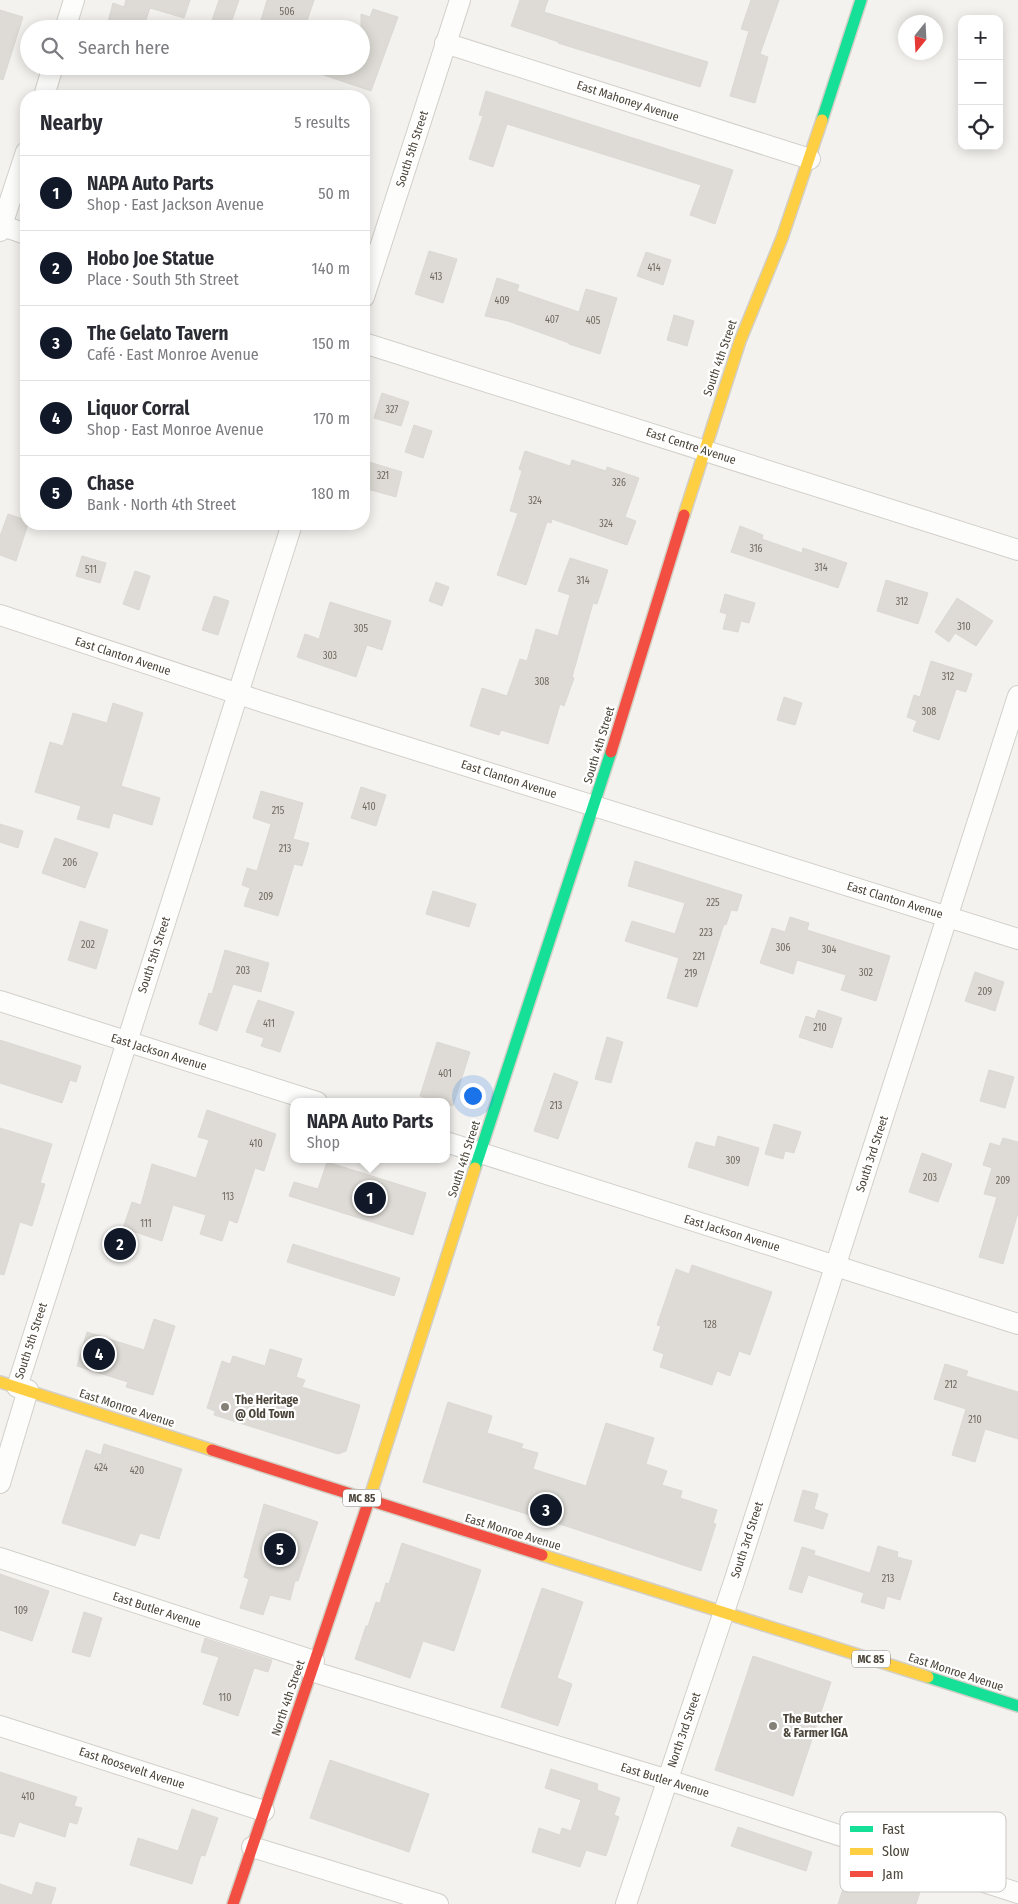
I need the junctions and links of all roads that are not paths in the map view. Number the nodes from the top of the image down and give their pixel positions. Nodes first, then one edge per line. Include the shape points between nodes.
1 (74, 0) edge
2 (460, 0) edge
3 (861, 0) edge
4 (68, 20) edge
5 (445, 44) junction
6 (50, 75) edge
7 (46, 90) edge
8 (810, 159) junction
9 (20, 170) edge
10 (1, 227) edge
11 (20, 232) edge
12 (370, 278) edge
13 (370, 345) edge
14 (704, 450) junction
15 (290, 530) edge
16 (1018, 550) edge
17 (0, 615) edge
18 (237, 694) junction
19 (1018, 696) edge
20 (594, 806) junction
21 (947, 916) junction
22 (1018, 939) edge
23 (0, 1002) edge
24 (127, 1042) junction
25 (304, 1098) edge
26 (450, 1143) edge
27 (480, 1153) junction
28 (835, 1265) junction
29 (1018, 1324) edge
30 (15, 1386) edge
31 (0, 1483) edge
32 (370, 1501) junction
33 (0, 1558) edge
34 (724, 1612) junction
35 (313, 1666) junction
36 (1018, 1706) edge
37 (0, 1726) edge
38 (668, 1780) junction
39 (264, 1811) junction
40 (840, 1835) edge
41 (252, 1847) junction
42 (1006, 1888) edge
43 (1018, 1892) edge
44 (233, 1904) edge
45 (438, 1904) edge
46 (626, 1904) edge
47 (1014, 1904) edge

1 - 4 street
2 - 5 street, South 5th Street
3 - 8 street, South 4th Street
5 - 8 street, East Mahoney Avenue
5 - 12 street, South 5th Street
6 - 7 street
8 - 14 street, South 4th Street via 740,341
9 - 10 street
10 - 11 street
13 - 14 street, East Centre Avenue
14 - 16 street, East Centre Avenue
14 - 20 street, South 4th Street
15 - 18 street, South 5th Street
17 - 18 street, East Clanton Avenue
18 - 20 street, East Clanton Avenue
18 - 24 street, South 5th Street
19 - 21 street, South 3rd Street
20 - 21 street, East Clanton Avenue
20 - 27 street, South 4th Street
21 - 22 street, East Clanton Avenue
21 - 28 street, South 3rd Street
23 - 24 street, East Jackson Avenue
24 - 25 street, East Jackson Avenue
24 - 30 street, South 5th Street
26 - 27 street, East Jackson Avenue
27 - 28 street, East Jackson Avenue
27 - 32 street, South 4th Street
28 - 29 street, East Jackson Avenue
28 - 34 street, South 3rd Street
30 - 31 street, South 5th Street
30 - 32 street, East Monroe Avenue / MC 85
32 - 34 street, East Monroe Avenue / MC 85
32 - 35 street, North 4th Street
33 - 35 street, East Butler Avenue
34 - 36 street, East Monroe Avenue / MC 85
34 - 38 street, North 3rd Street
35 - 38 street, East Butler Avenue
35 - 39 street, North 4th Street
37 - 39 street, East Roosevelt Avenue
38 - 40 street, East Butler Avenue
38 - 46 street, North 3rd Street
39 - 41 street, North 4th Street
41 - 44 street, North 4th Street
41 - 45 street
42 - 43 street, East Butler Avenue
43 - 47 street

